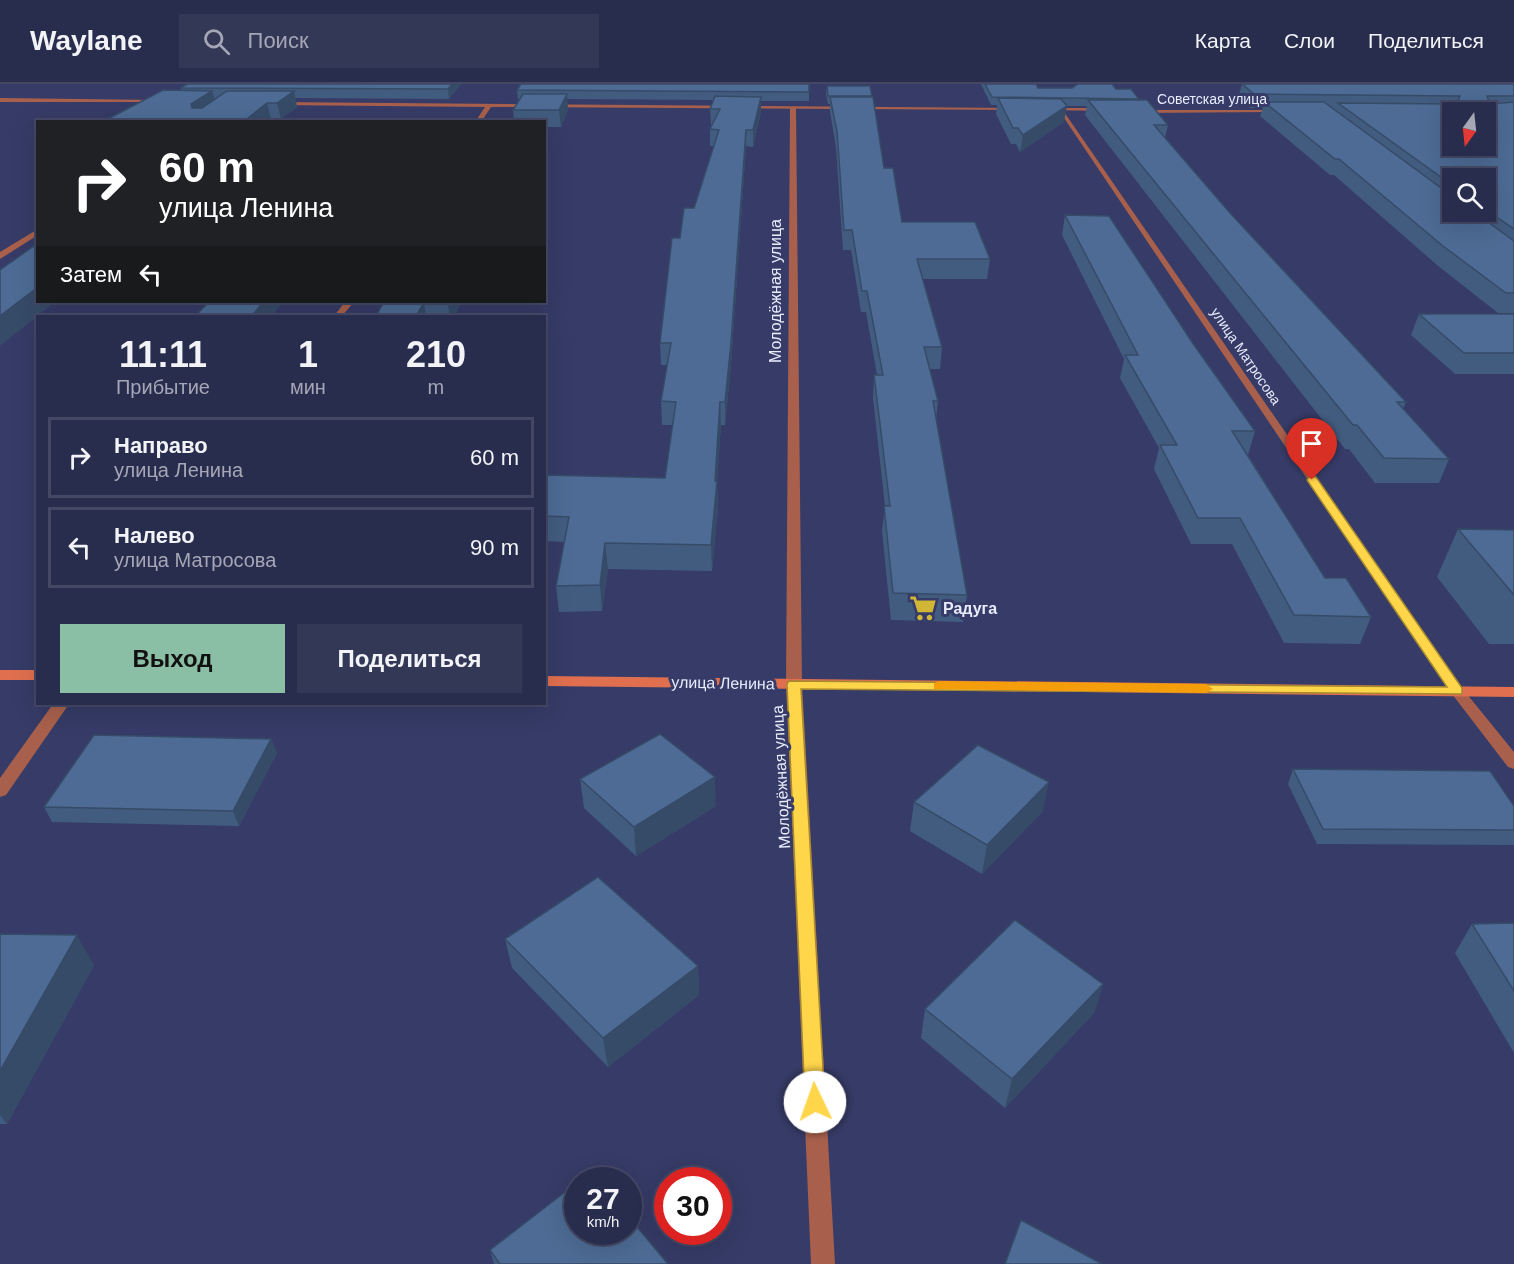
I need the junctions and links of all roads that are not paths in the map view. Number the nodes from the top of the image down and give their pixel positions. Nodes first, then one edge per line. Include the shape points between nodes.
1 (0, 100) edge
2 (168, 102) edge
3 (264, 103) edge
4 (489, 106) junction
5 (793, 108) junction
6 (1025, 110) edge
7 (1036, 110) edge
8 (1060, 110) junction
9 (1119, 111) edge
10 (1131, 111) edge
11 (1285, 112) edge
12 (479, 120) edge
13 (36, 232) edge
14 (0, 256) edge
15 (0, 675) edge
16 (36, 675) edge
17 (546, 681) edge
18 (794, 684) junction
19 (1457, 691) junction
20 (1514, 692) edge
21 (60, 705) edge
22 (1514, 763) edge
23 (0, 791) edge
24 (824, 1264) edge

1 - 2 street
3 - 4 street
4 - 5 street
4 - 12 street
5 - 6 street
5 - 18 street, Молодёжная улица
7 - 8 street
8 - 9 street
8 - 19 street, улица Матросова
10 - 11 street, Советская улица
13 - 14 street
15 - 16 main road
17 - 18 main road, улица Ленина
18 - 19 main road, улица Ленина
18 - 24 street, Молодёжная улица
19 - 20 main road, улица Ленина
19 - 22 street, улица Матросова
21 - 23 street

